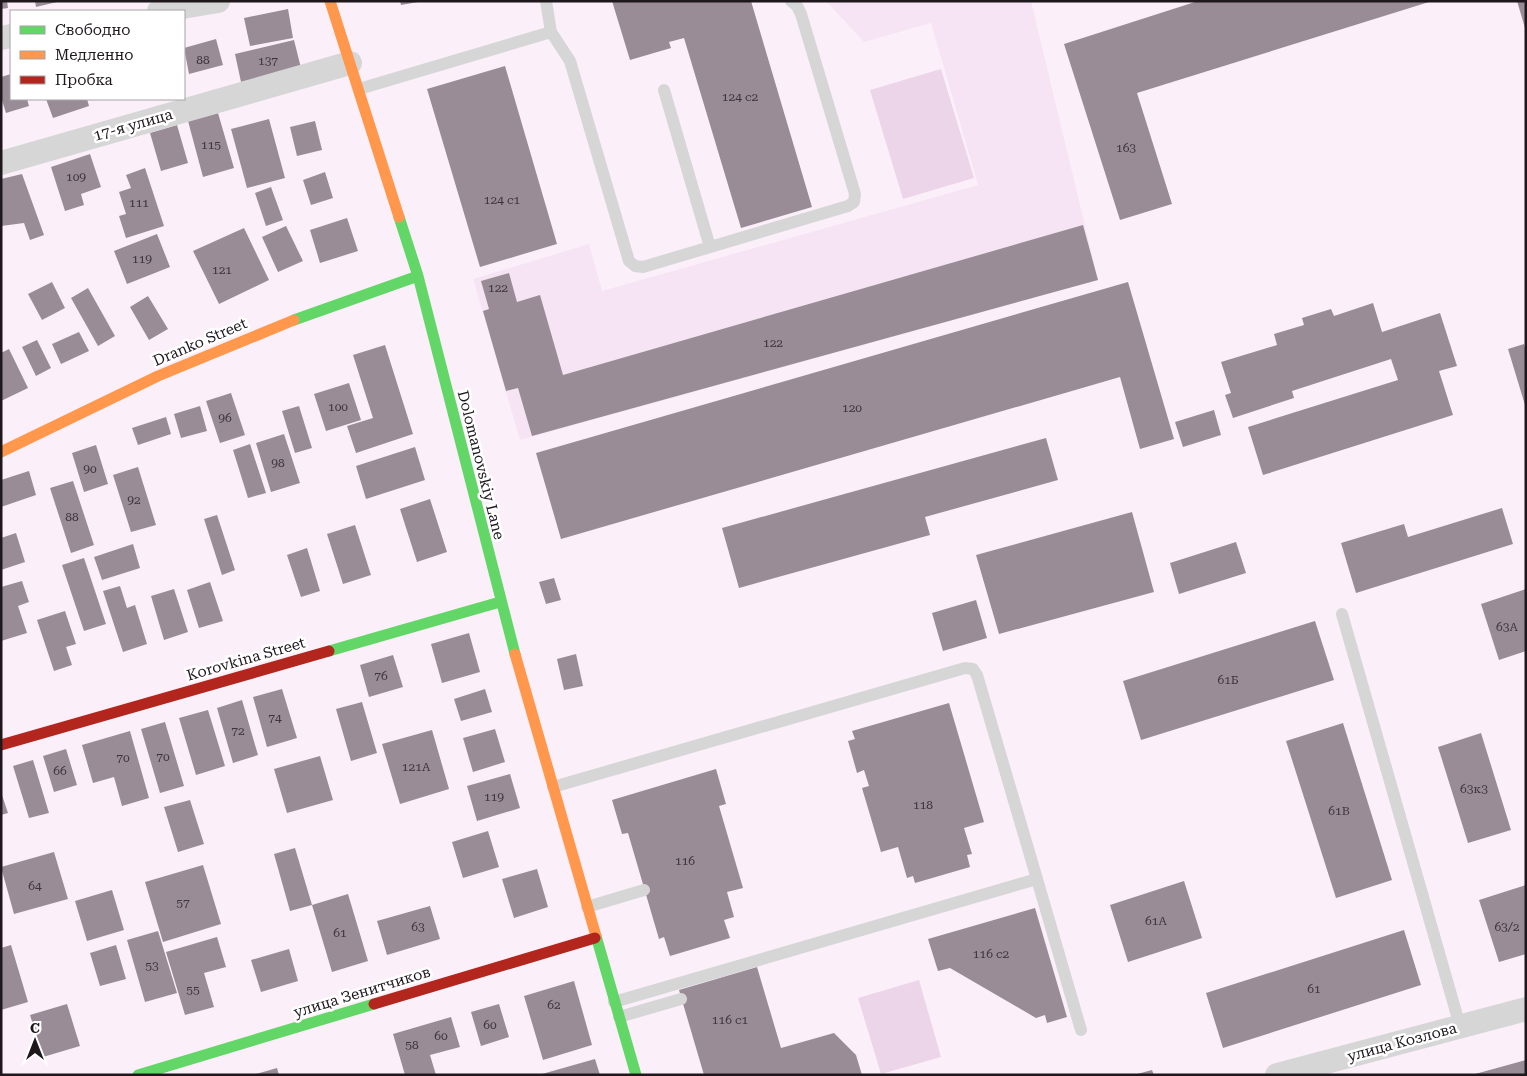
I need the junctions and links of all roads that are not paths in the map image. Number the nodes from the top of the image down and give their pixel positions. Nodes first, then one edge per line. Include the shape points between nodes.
1 (218, 1) edge
2 (330, 1) edge
3 (546, 1) edge
4 (791, 1) edge
5 (165, 10) edge
6 (551, 32) junction
7 (350, 63) junction
8 (358, 89) junction
9 (664, 90) dead end
10 (1, 163) edge
11 (710, 247) junction
12 (418, 276) junction
13 (1, 452) edge
14 (500, 602) junction
15 (1342, 614) dead end
16 (1, 745) edge
17 (553, 787) junction
18 (1037, 879) junction
19 (644, 890) dead end
20 (587, 907) junction
21 (595, 938) junction
22 (681, 998) dead end
23 (614, 1002) junction
24 (1526, 1009) edge
25 (619, 1017) junction
26 (1460, 1026) junction
27 (1081, 1030) dead end
28 (138, 1075) edge
29 (636, 1075) edge
30 (1277, 1075) edge

1 - 5 street
2 - 7 street, Dolomanovskiy Lane
3 - 6 lane
4 - 11 lane via 801,14 855,194 854,202
6 - 8 lane
6 - 11 lane via 570,61 629,261 643,267
7 - 8 street, Dolomanovskiy Lane
7 - 10 street, 17-я улица
8 - 12 street, Dolomanovskiy Lane
9 - 11 lane
12 - 13 street, Dranko Street via 318,310 210,353
12 - 14 street, Dolomanovskiy Lane
14 - 16 street, Korovkina Street
14 - 17 street, Dolomanovskiy Lane
15 - 26 lane
17 - 18 lane via 965,668 973,669 978,675
17 - 20 street, Dolomanovskiy Lane
18 - 23 lane
18 - 27 lane
19 - 20 lane
20 - 21 street, Dolomanovskiy Lane
21 - 23 street, Dolomanovskiy Lane
21 - 28 street, улица Зенитчиков
22 - 25 lane
23 - 25 street, Dolomanovskiy Lane
24 - 26 street, улица Козлова
25 - 29 street, Dolomanovskiy Lane
26 - 30 street, улица Козлова

